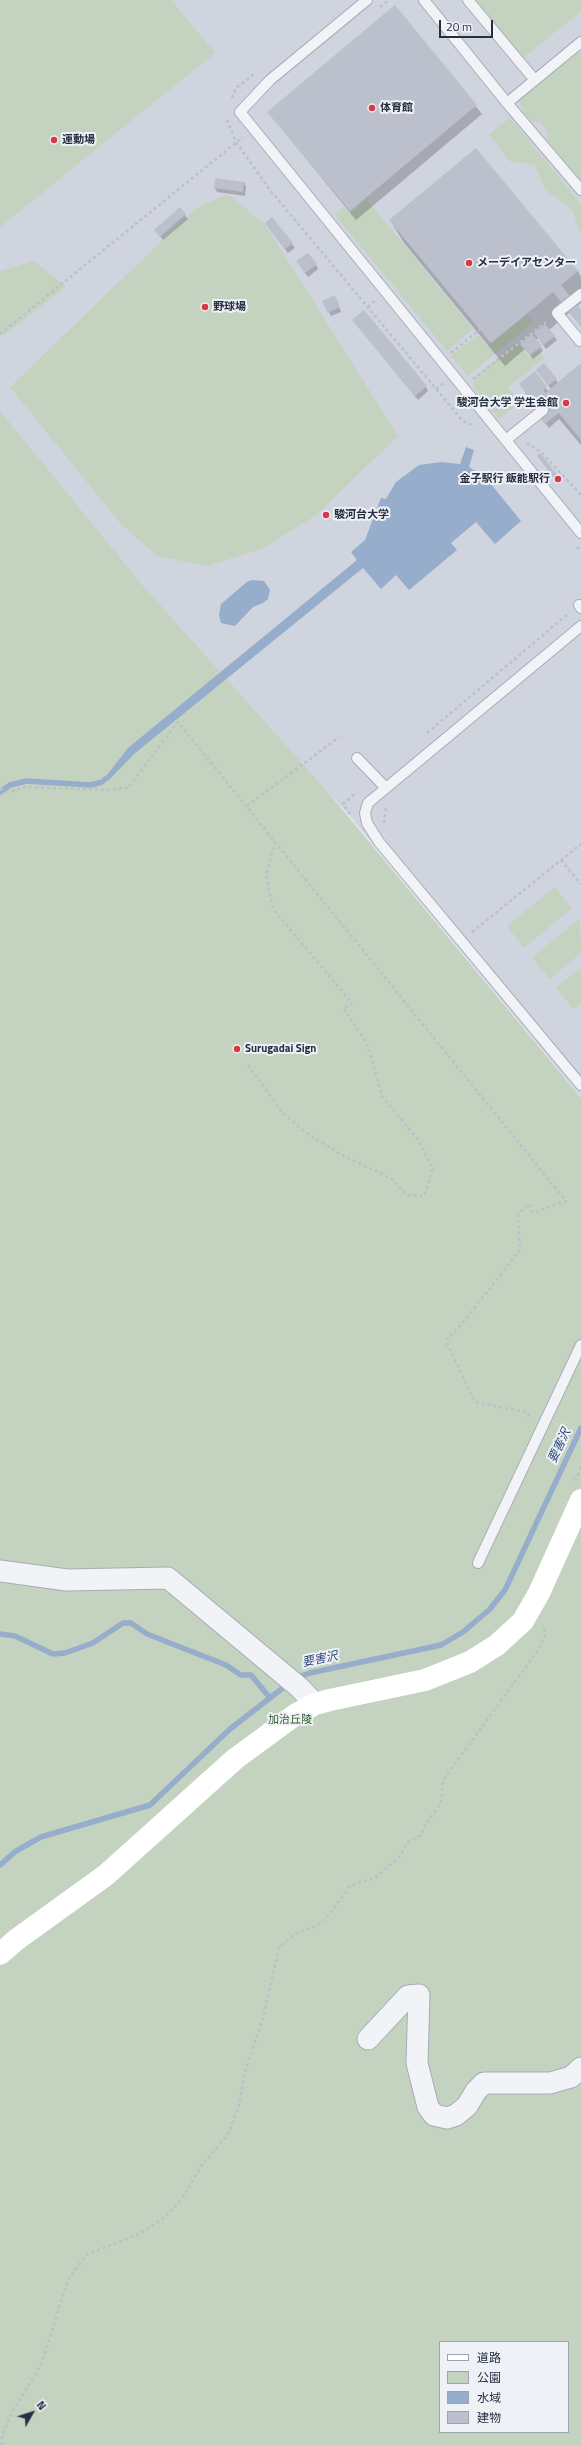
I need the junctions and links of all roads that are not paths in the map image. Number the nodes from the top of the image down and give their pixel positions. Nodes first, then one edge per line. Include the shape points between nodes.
1 (367, 0) edge
2 (424, 0) edge
3 (468, 0) edge
4 (581, 42) edge
5 (534, 79) junction
6 (507, 102) junction
7 (581, 190) edge
8 (581, 294) edge
9 (580, 341) edge
10 (543, 410) dead end
11 (506, 440) junction
12 (581, 532) edge
13 (581, 626) edge
14 (357, 758) dead end
15 (386, 788) junction
16 (581, 1084) edge
17 (581, 1345) edge
18 (576, 1494) edge
19 (478, 1563) dead end
20 (0, 1571) edge
21 (315, 1704) junction
22 (0, 1954) edge
23 (368, 2039) dead end
24 (581, 2068) edge

1 - 11 lane via 270,80 240,112
2 - 6 lane
3 - 5 lane
4 - 5 lane
5 - 6 lane
6 - 7 lane
8 - 9 lane via 557,313
10 - 11 lane
11 - 12 lane
13 - 15 lane
14 - 15 lane
15 - 16 lane via 368,803 366,823 379,842
17 - 19 lane
18 - 21 street via 539,1593 523,1621 497,1645 470,1662 425,1680
20 - 21 street via 67,1580 168,1578 300,1688
21 - 22 street via 295,1715 235,1759 106,1875
23 - 24 street via 408,1996 420,1995 417,2063 428,2107 434,2115 447,2118 456,2115 467,2106 484,2083 550,2083 571,2077

